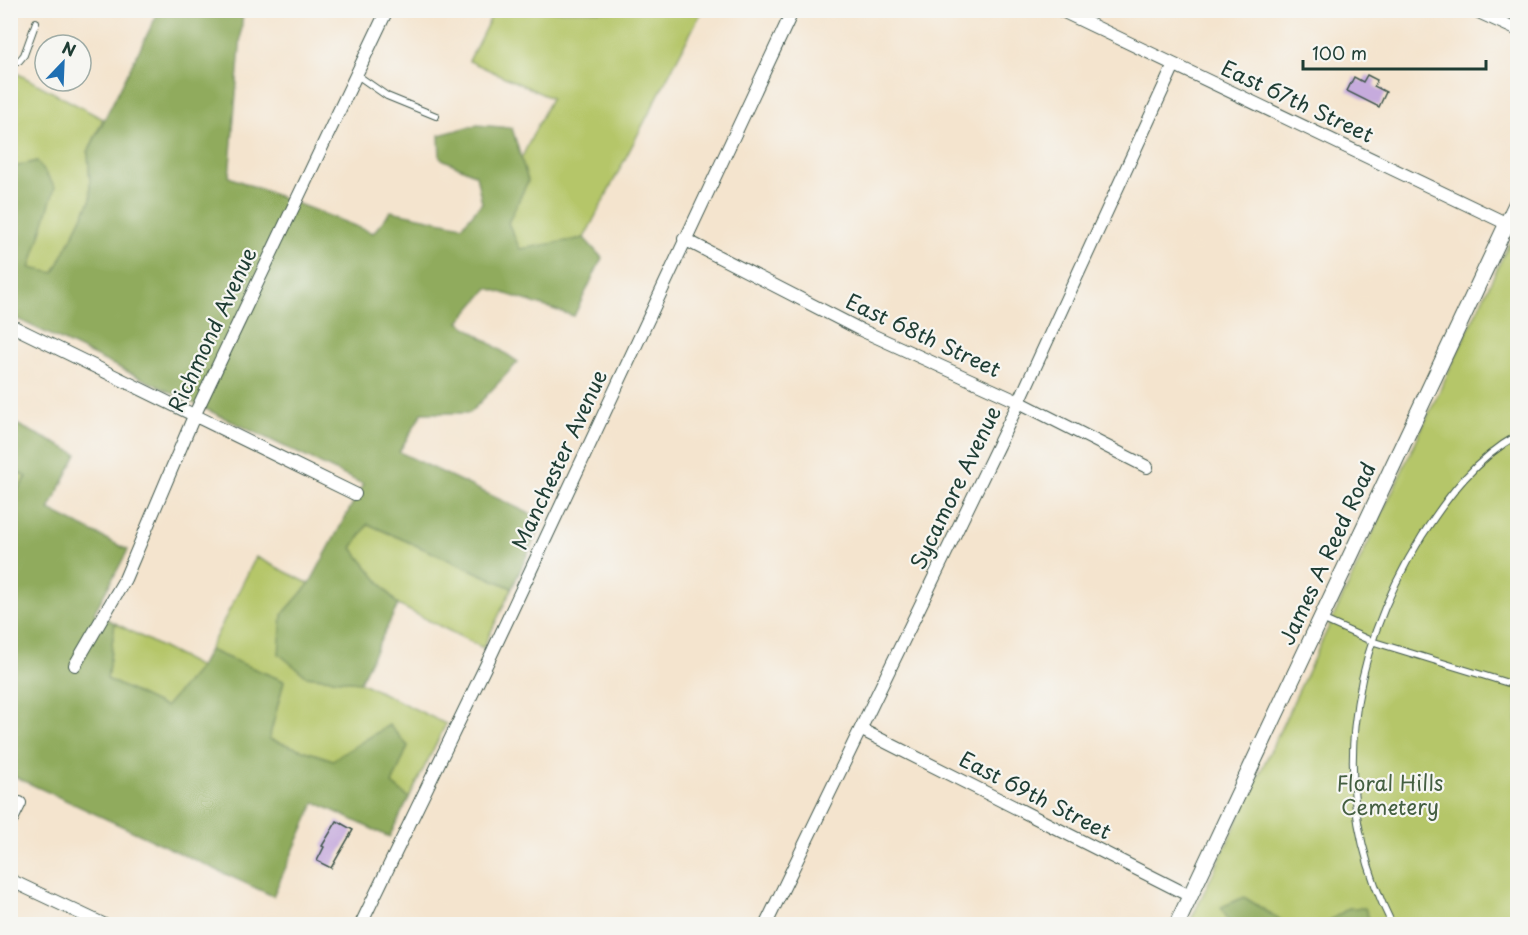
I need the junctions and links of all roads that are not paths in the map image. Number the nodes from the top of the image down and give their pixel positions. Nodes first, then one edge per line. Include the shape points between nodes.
1 (387, 10) edge
2 (793, 10) edge
3 (1060, 10) edge
4 (1474, 10) edge
5 (36, 22) dead end
6 (1518, 30) edge
7 (10, 61) edge
8 (1174, 65) junction
9 (356, 74) junction
10 (435, 116) dead end
11 (1518, 200) edge
12 (1512, 226) edge
13 (684, 239) junction
14 (10, 325) edge
15 (1018, 402) junction
16 (194, 416) junction
17 (1518, 435) edge
18 (1147, 466) dead end
19 (355, 494) dead end
20 (1321, 619) junction
21 (1371, 641) junction
22 (75, 665) dead end
23 (1518, 686) edge
24 (862, 730) junction
25 (20, 803) dead end
26 (10, 823) edge
27 (10, 880) edge
28 (1190, 896) junction
29 (103, 924) edge
30 (361, 924) edge
31 (766, 924) edge
32 (1177, 924) edge
33 (1392, 924) edge

1 - 9 street, Richmond Avenue
2 - 13 street, Manchester Avenue
3 - 8 street, East 67th Street
4 - 6 street
5 - 7 lane via 24,55 18,61
8 - 12 street, East 67th Street
8 - 15 street, Sycamore Avenue
9 - 10 lane via 387,96
9 - 16 street, Richmond Avenue
11 - 12 street, James A Reed Road
12 - 20 street, James A Reed Road
13 - 15 street, East 68th Street via 861,330
13 - 30 street, Manchester Avenue
14 - 16 street
15 - 18 street, East 68th Street
15 - 24 street, Sycamore Avenue
16 - 19 street
16 - 22 street, Richmond Avenue via 125,579
17 - 21 lane via 1481,459 1435,516 1410,556
20 - 21 lane
20 - 28 street, James A Reed Road
21 - 23 lane
21 - 33 lane via 1355,722 1354,803 1371,874
24 - 28 street, East 69th Street
24 - 31 street, Sycamore Avenue
25 - 26 street
27 - 29 street
28 - 32 street, James A Reed Road

